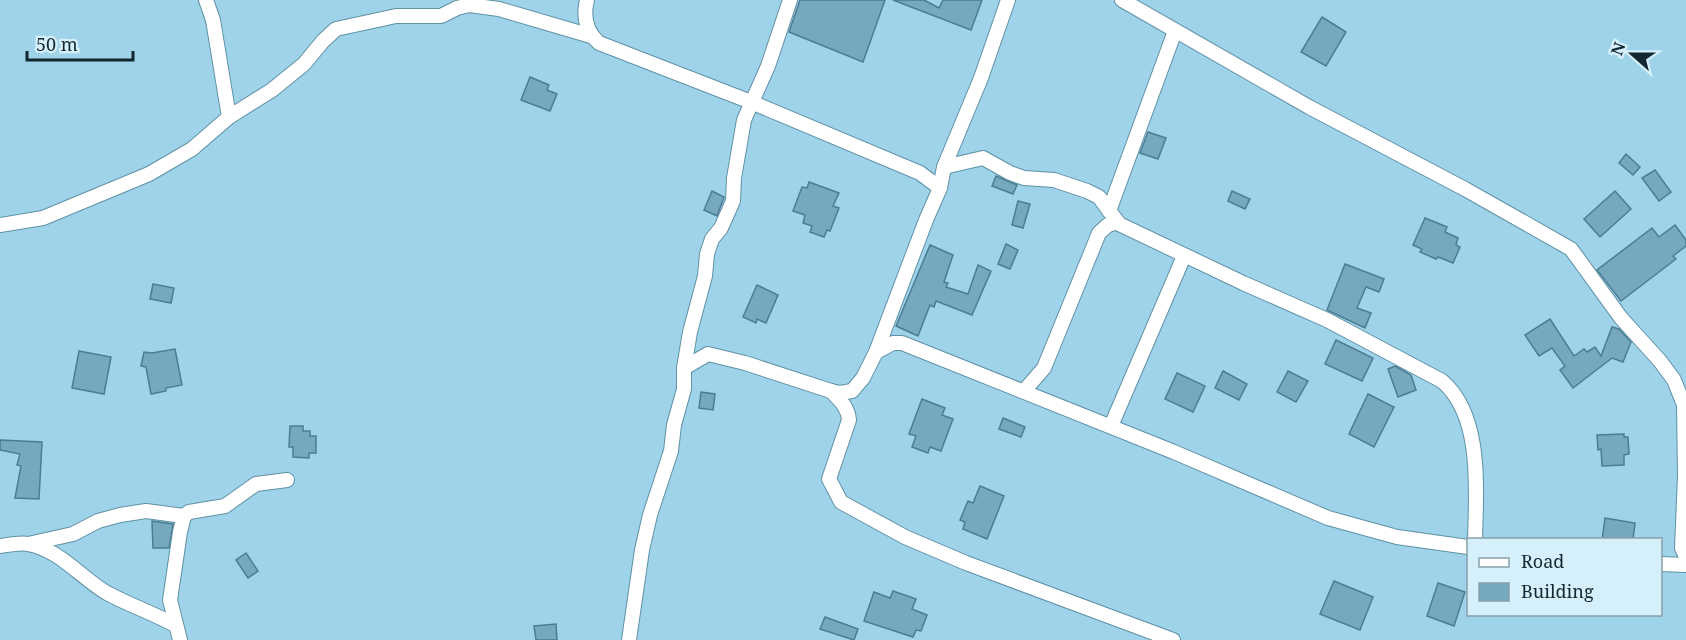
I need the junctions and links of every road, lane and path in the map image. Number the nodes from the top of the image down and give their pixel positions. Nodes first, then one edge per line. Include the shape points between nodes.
1 (206, 0) edge
2 (587, 0) edge
3 (790, 0) edge
4 (1008, 0) edge
5 (1122, 0) edge
6 (1175, 32) junction
7 (591, 36) junction
8 (751, 102) junction
9 (229, 117) junction
10 (944, 167) junction
11 (940, 189) junction
12 (1109, 211) junction
13 (1118, 222) junction
14 (0, 225) edge
15 (1184, 256) junction
16 (876, 352) junction
17 (684, 368) junction
18 (831, 391) junction
19 (1024, 391) junction
20 (1111, 426) junction
21 (287, 480) dead end
22 (184, 516) junction
23 (1475, 538) edge
24 (28, 544) junction
25 (0, 546) edge
26 (1467, 547) edge
27 (1686, 557) edge
28 (1662, 564) edge
29 (1686, 565) edge
30 (175, 625) junction
31 (180, 640) edge
32 (628, 640) edge
33 (1173, 640) edge

1 - 9 street via 213,20
2 - 7 street via 586,22
3 - 8 street via 768,66
4 - 10 street
5 - 6 street
6 - 12 street
6 - 27 street via 1571,249 1674,380 1684,405 1682,548
7 - 8 street via 599,43
7 - 9 street via 499,9 469,5 441,16 396,16 336,29 304,64
8 - 11 street via 920,173
8 - 17 street via 740,141 733,201 707,254
9 - 14 street via 192,149 149,174 43,218
10 - 11 street
10 - 12 street via 984,158 1024,178 1054,180 1087,191 1099,197
11 - 16 street
12 - 13 street
13 - 15 street
13 - 19 street via 1099,233 1044,368
15 - 20 street
15 - 23 street via 1327,320 1453,390 1472,440
16 - 18 street via 852,391
16 - 19 street via 902,343
17 - 18 street via 708,354
17 - 32 street via 684,389 671,451 642,550
18 - 33 street via 844,405 849,420 829,479 841,502 905,537 966,563
19 - 20 street
20 - 26 street via 1328,518 1397,537
21 - 22 street via 256,484 225,506
22 - 24 street via 146,511 129,514 98,520 73,534
22 - 30 street via 170,600
24 - 25 street
24 - 30 street via 52,553 110,594
28 - 29 street
30 - 31 street

